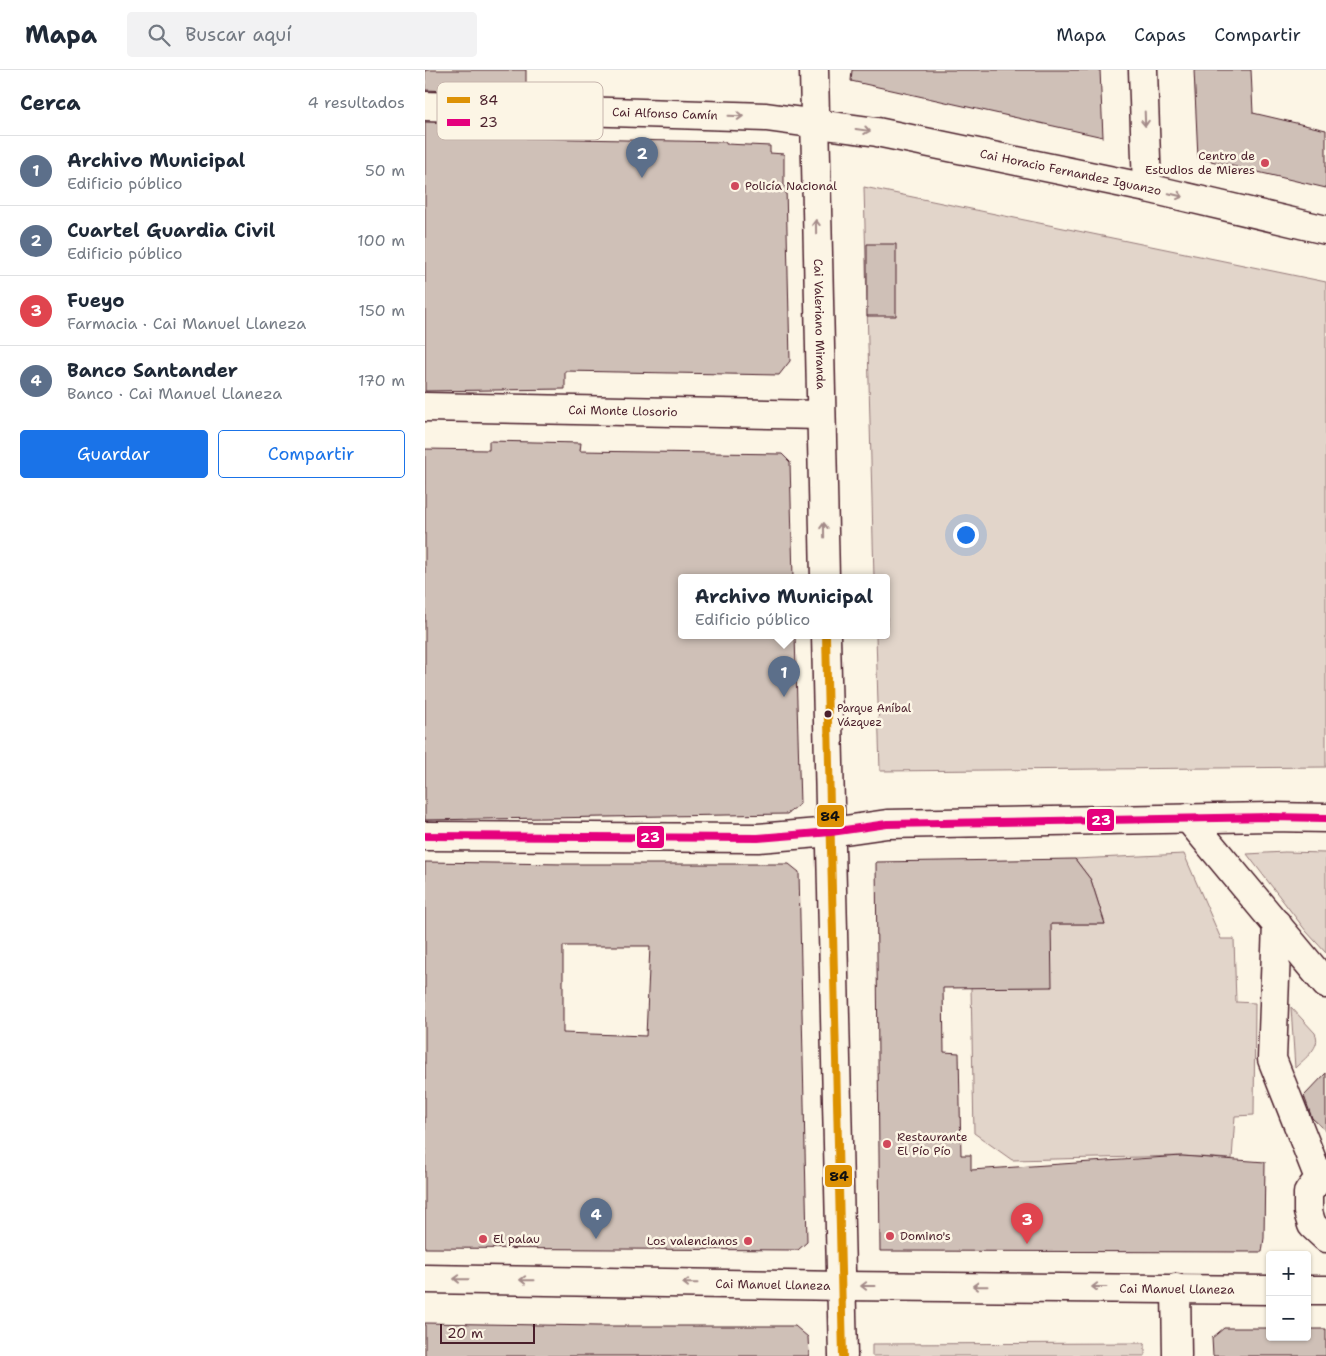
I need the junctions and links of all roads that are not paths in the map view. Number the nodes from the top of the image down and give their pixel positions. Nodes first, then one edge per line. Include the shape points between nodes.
1 (813, 70) edge
2 (1143, 70) edge
3 (603, 112) edge
4 (814, 122) junction
5 (1147, 188) junction
6 (1326, 230) edge
7 (425, 407) edge
8 (821, 415) junction
9 (825, 574) edge
10 (826, 639) edge
11 (1188, 818) junction
12 (1326, 818) edge
13 (831, 832) junction
14 (425, 836) edge
15 (1277, 924) junction
16 (1326, 984) edge
17 (1323, 1177) edge
18 (1326, 1238) edge
19 (425, 1279) edge
20 (842, 1286) junction
21 (1176, 1288) junction
22 (1266, 1290) edge
23 (1311, 1290) edge
24 (1326, 1290) edge
25 (843, 1356) edge
26 (1177, 1356) edge

1 - 4 street, Cai Valeriano Miranda
2 -> 5 street
3 -> 4 street, Cai Alfonso Camín via 766,117
4 -> 5 street, Cai Horacio Fernandez Iguanzo
8 -> 4 street, Cai Valeriano Miranda
5 -> 6 street, Cai Horacio Fernandez Iguanzo
7 - 8 street, Cai Monte Llosorio
9 -> 8 street, Cai Valeriano Miranda
10 - 13 street
11 - 12 street
11 - 13 street via 887,824
11 - 15 street
13 - 14 street via 758,838
13 - 20 street
15 - 16 street
15 - 17 street via 1272,1059
17 - 18 street via 1308,1193 1308,1212 1312,1226
20 -> 19 street, Cai Manuel Llaneza
21 -> 20 street, Cai Manuel Llaneza
20 - 25 street
21 - 22 street, Cai Manuel Llaneza
21 - 26 street
23 - 24 street

